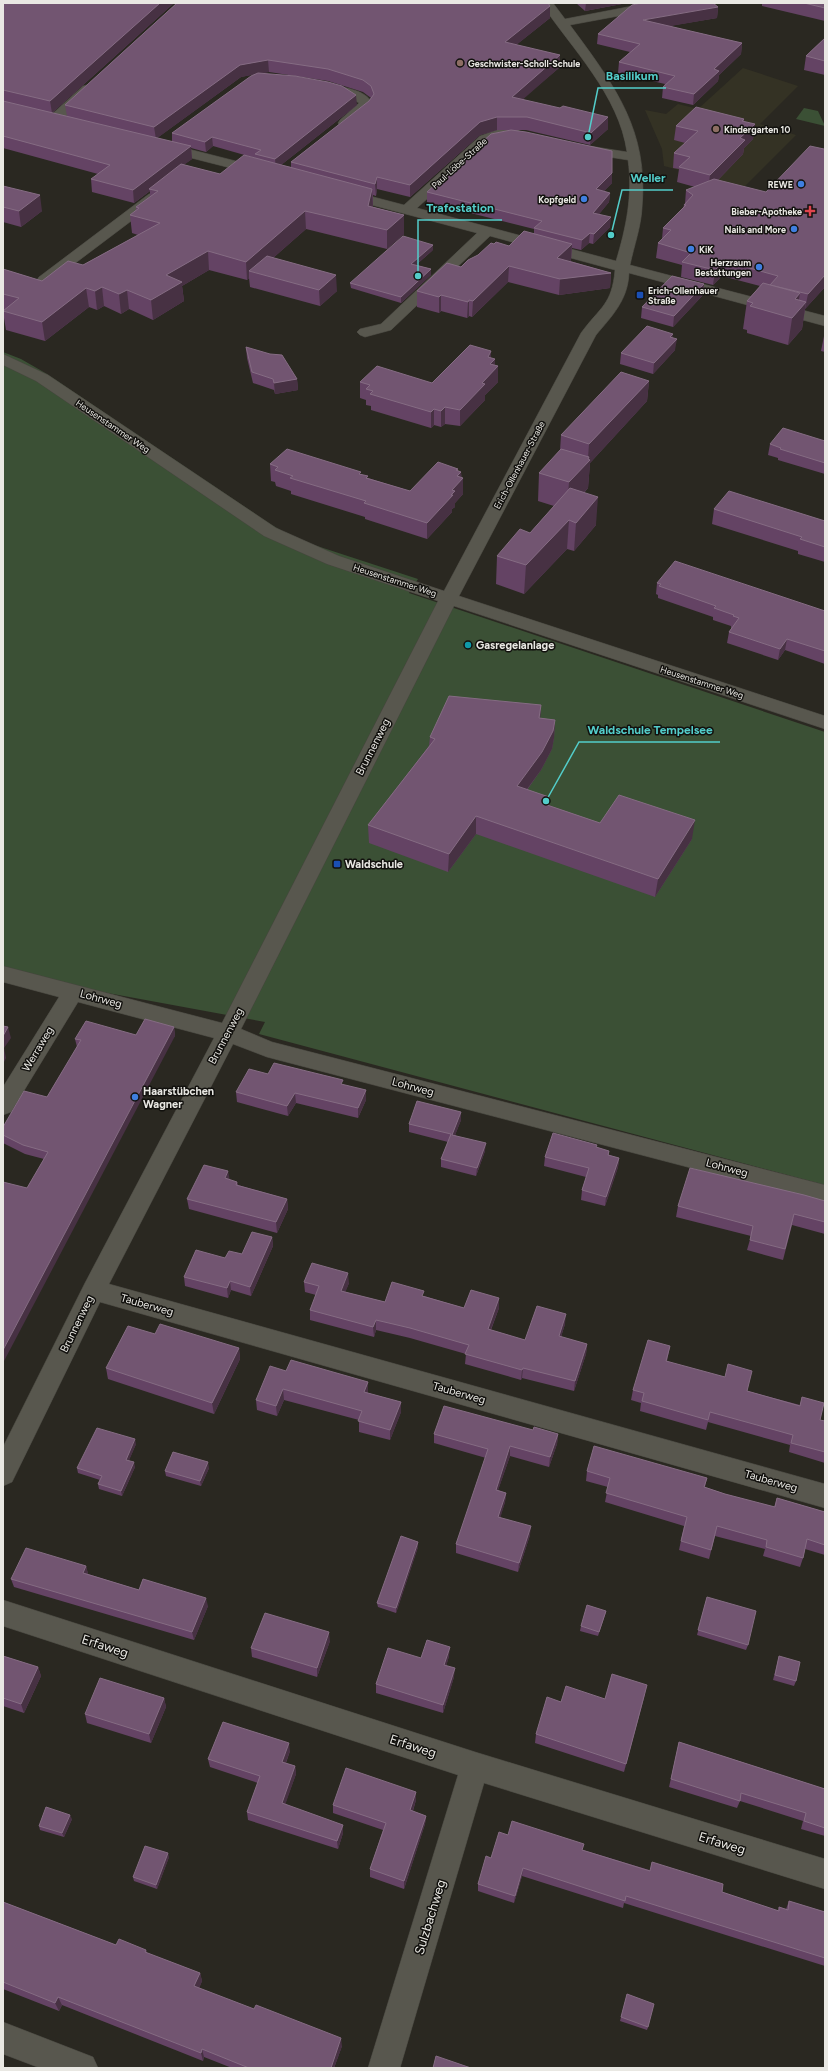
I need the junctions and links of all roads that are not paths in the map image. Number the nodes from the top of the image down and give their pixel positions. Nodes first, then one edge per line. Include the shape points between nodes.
1 (547, 3) edge
2 (667, 3) edge
3 (563, 23) junction
4 (95, 83) edge
5 (311, 84) edge
6 (40, 116) edge
7 (55, 119) junction
8 (70, 123) edge
9 (333, 133) edge
10 (527, 135) edge
11 (171, 136) dead end
12 (572, 146) edge
13 (206, 157) junction
14 (635, 157) junction
15 (190, 170) edge
16 (278, 176) edge
17 (167, 187) edge
18 (331, 190) edge
19 (407, 210) junction
20 (487, 231) junction
21 (622, 266) junction
22 (36, 286) edge
23 (825, 320) edge
24 (365, 332) dead end
25 (589, 333) junction
26 (3, 359) edge
27 (449, 598) junction
28 (825, 723) edge
29 (3, 974) edge
30 (73, 992) junction
31 (227, 1033) junction
32 (3, 1106) edge
33 (825, 1194) edge
34 (94, 1290) junction
35 (3, 1474) edge
36 (825, 1496) edge
37 (3, 1613) edge
38 (475, 1766) junction
39 (825, 1874) edge
40 (3, 2038) edge
41 (82, 2068) edge
42 (384, 2068) edge

1 - 3 street, Erich-Ollenhauer-Straße
2 - 3 street
3 - 14 street, Erich-Ollenhauer-Straße via 612,93 626,124
4 - 7 street
5 - 9 street via 355,95 366,101 363,109
6 - 7 street
7 - 8 street
10 - 19 street, Paul-Löbe-Straße via 505,133 485,138
11 - 13 street via 152,143
12 - 14 street
13 - 15 street
13 - 16 street
14 - 21 street, Erich-Ollenhauer-Straße via 638,179 636,212
17 - 22 street
18 - 19 street
19 - 20 street
20 - 21 street
20 - 24 street via 386,327
21 - 23 street
21 - 25 street, Erich-Ollenhauer-Straße via 601,295
21 - 25 street, Erich-Ollenhauer-Straße via 620,291
25 - 27 street, Erich-Ollenhauer-Straße
26 - 27 street, Heusenstammer Weg via 42,378 282,539 334,560
27 - 28 street, Heusenstammer Weg
27 - 31 street, Brunnenweg
29 - 30 street, Lohrweg
30 - 31 street, Lohrweg
30 - 32 street, Werraweg
31 - 33 street, Lohrweg via 267,1049
31 - 34 street, Brunnenweg
34 - 35 street, Brunnenweg
34 - 36 street, Tauberweg
37 - 38 street, Erfaweg
38 - 39 street, Erfaweg
38 - 42 street, Sulzbachweg
40 - 41 street

